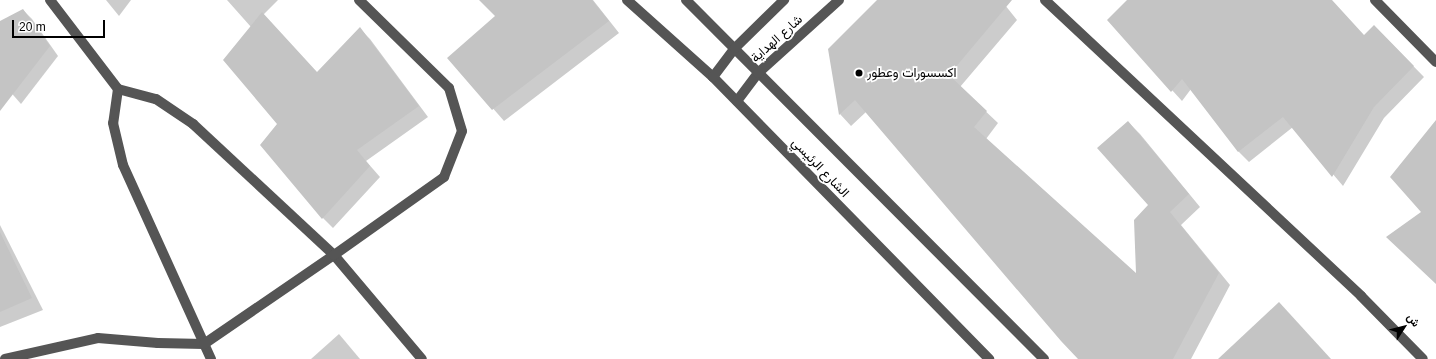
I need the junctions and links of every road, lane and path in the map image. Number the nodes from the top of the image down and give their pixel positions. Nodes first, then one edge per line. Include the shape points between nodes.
1 (50, 0) edge
2 (359, 0) edge
3 (627, 0) edge
4 (686, 0) edge
5 (784, 0) edge
6 (839, 0) edge
7 (1045, 0) edge
8 (1375, 0) edge
9 (735, 48) junction
10 (1436, 62) edge
11 (758, 73) junction
12 (713, 77) junction
13 (118, 89) junction
14 (737, 101) junction
15 (334, 255) junction
16 (204, 344) junction
17 (5, 359) edge
18 (211, 359) edge
19 (422, 359) edge
20 (989, 359) edge
21 (1044, 359) edge
22 (1423, 359) edge

1 - 13 street
2 - 15 street via 449,88 462,131 444,177
3 - 12 street, الشارع الرئيسي
4 - 9 street, الشارع الرئيسي
5 - 9 street, شارع الهداية
6 - 11 street, شارع الهداية
7 - 22 street via 1361,296
8 - 10 street
9 - 11 street, الشارع الرئيسي
9 - 12 street, شارع الهداية
11 - 14 street, شارع الهداية
11 - 21 street, الشارع الرئيسي
12 - 14 street, الشارع الرئيسي
13 - 15 street via 156,99 193,124
13 - 16 street via 113,123 122,165
14 - 20 street, الشارع الرئيسي
15 - 16 street
15 - 19 street
16 - 17 street via 98,338
16 - 18 street

